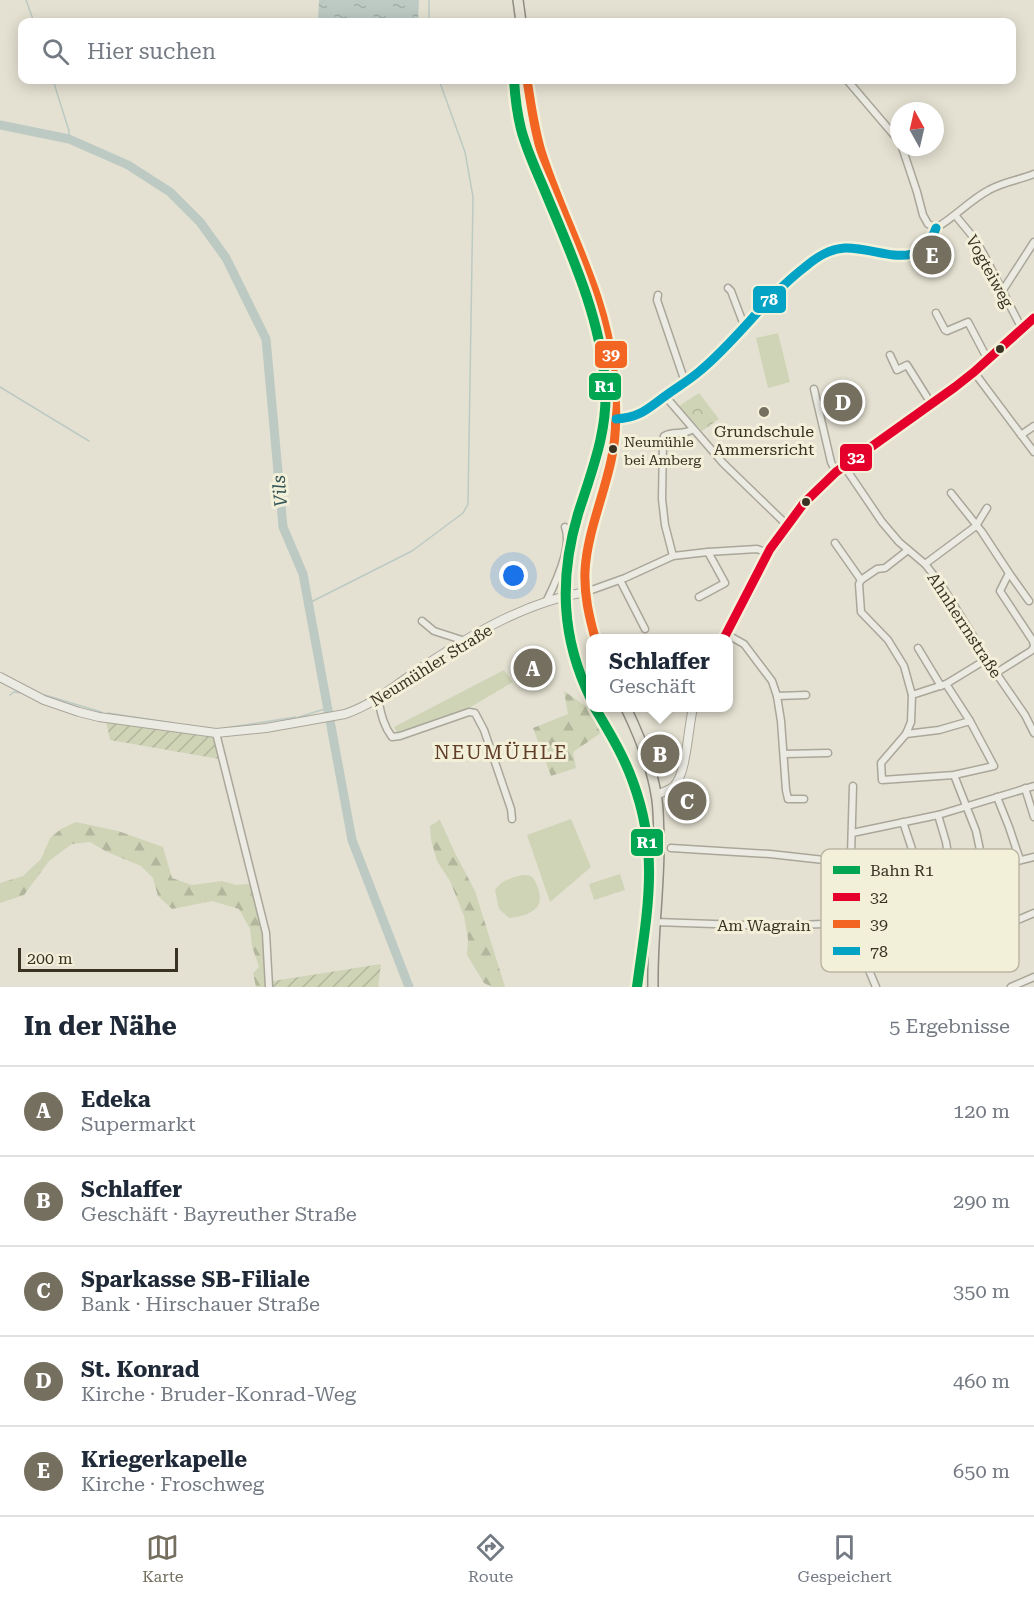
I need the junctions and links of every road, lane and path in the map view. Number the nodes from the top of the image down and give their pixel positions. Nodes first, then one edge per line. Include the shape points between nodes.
1 (518, 0) edge
2 (520, 18) edge
3 (528, 84) edge
4 (851, 84) edge
5 (890, 130) edge
6 (905, 156) edge
7 (1034, 174) edge
8 (955, 215) junction
9 (936, 228) junction
10 (1034, 242) edge
11 (728, 288) dead end
12 (1003, 290) junction
13 (657, 295) dead end
14 (936, 313) dead end
15 (1034, 318) edge
16 (746, 325) junction
17 (1022, 329) junction
18 (890, 355) dead end
19 (988, 360) junction
20 (974, 372) junction
21 (685, 382) junction
22 (814, 389) dead end
23 (665, 396) junction
24 (932, 405) junction
25 (616, 419) junction
26 (1034, 426) edge
27 (693, 429) junction
28 (1022, 435) junction
29 (1034, 452) edge
30 (844, 466) junction
31 (836, 472) junction
32 (951, 493) dead end
33 (987, 508) dead end
34 (787, 525) junction
35 (976, 526) junction
36 (565, 527) dead end
37 (835, 543) dead end
38 (908, 550) junction
39 (708, 552) junction
40 (768, 553) junction
41 (673, 556) junction
42 (925, 564) junction
43 (1009, 573) junction
44 (620, 580) junction
45 (861, 580) junction
46 (586, 592) junction
47 (699, 597) dead end
48 (1029, 601) dead end
49 (546, 602) junction
50 (422, 621) dead end
51 (645, 629) dead end
52 (594, 634) edge
53 (727, 634) edge
54 (733, 640) edge
55 (465, 641) junction
56 (1034, 646) edge
57 (918, 648) dead end
58 (987, 659) junction
59 (996, 673) junction
60 (0, 677) edge
61 (944, 685) junction
62 (806, 695) dead end
63 (912, 695) junction
64 (777, 696) junction
65 (378, 699) junction
66 (628, 712) edge
67 (692, 712) edge
68 (970, 721) junction
69 (216, 733) junction
70 (1034, 733) edge
71 (906, 734) junction
72 (828, 753) dead end
73 (784, 754) junction
74 (954, 775) junction
75 (853, 786) dead end
76 (1034, 786) edge
77 (1025, 788) junction
78 (657, 795) junction
79 (997, 797) junction
80 (804, 799) dead end
81 (967, 807) junction
82 (938, 815) junction
83 (1034, 817) edge
84 (512, 819) dead end
85 (903, 822) junction
86 (852, 833) junction
87 (671, 848) dead end
88 (851, 849) edge
89 (912, 849) edge
90 (947, 849) edge
91 (980, 849) edge
92 (1017, 849) edge
93 (1019, 857) edge
94 (1034, 857) edge
95 (821, 860) edge
96 (1020, 860) joint
97 (1034, 913) edge
98 (1019, 919) edge
99 (655, 922) junction
100 (821, 924) edge
101 (870, 972) edge
102 (1034, 977) edge
103 (269, 987) edge
104 (653, 987) edge
105 (876, 987) edge
106 (1011, 987) edge

1 - 2 main road
3 - 25 main road via 541,150 598,300 611,352
4 - 5 street
6 - 9 street via 923,215 927,224
7 - 8 street via 990,189
8 - 9 street
8 - 12 street, Vogteiweg via 974,238
9 - 16 street via 932,240 916,253 903,256 846,248 826,252 777,291
10 - 12 street
11 - 16 street
12 - 17 street, Vogteiweg
13 - 21 street
14 - 19 street via 947,331 968,322
15 - 17 street
16 - 21 street
17 - 19 street
18 - 24 street via 897,370 907,365
19 - 20 street
20 - 24 street
20 - 28 street
21 - 23 street
22 - 31 street
23 - 25 street via 636,417
23 - 27 street
24 - 30 street
25 - 46 main road via 611,460 590,540
26 - 28 street
27 - 34 street
27 - 41 street via 668,434 663,442 662,499
28 - 29 street
30 - 31 street
30 - 38 street, Ahnherrnstraße via 882,522
31 - 34 street
32 - 35 street
33 - 35 street
34 - 40 street
35 - 42 street
35 - 43 street
36 - 49 street via 568,534 561,572
37 - 45 street
38 - 42 street, Ahnherrnstraße
38 - 45 street
39 - 40 street via 757,549
39 - 41 street
39 - 47 street via 725,583
40 - 53 street
41 - 44 street
42 - 58 street, Ahnherrnstraße
43 - 48 street
43 - 56 street via 1000,591
44 - 46 street
44 - 51 street
45 - 63 street via 861,612 888,640 904,666
46 - 49 street, Neumühler Straße
46 - 52 main road
49 - 55 street, Neumühler Straße
50 - 55 street via 434,631
54 - 64 street via 744,645 771,681
55 - 65 street, Neumühler Straße
56 - 59 street
57 - 61 street
58 - 59 street, Ahnherrnstraße
58 - 61 street
59 - 70 street, Ahnherrnstraße
60 - 69 street, Neumühler Straße via 44,700 89,714
61 - 63 street
61 - 68 street
62 - 64 street
63 - 71 street via 911,722
64 - 73 street
65 - 69 street, Neumühler Straße via 345,714
65 - 84 street via 392,736 475,713
66 - 78 main road via 641,738
67 - 78 street via 683,768 674,786
68 - 71 street
68 - 74 street via 994,766
69 - 103 street via 266,933
71 - 74 street via 881,763 882,780
72 - 73 street
73 - 80 street via 789,799
74 - 81 street
75 - 86 street
76 - 77 street
77 - 79 street
77 - 83 street
78 - 99 main road
79 - 81 street
79 - 92 street
81 - 82 street
81 - 91 street
82 - 85 street
82 - 90 street
85 - 86 street
85 - 89 street
86 - 88 street
87 - 95 street
93 - 96 street
94 - 96 street
97 - 98 street
99 - 100 street, Am Wagrain
99 - 104 main road
101 - 105 street
102 - 106 street

